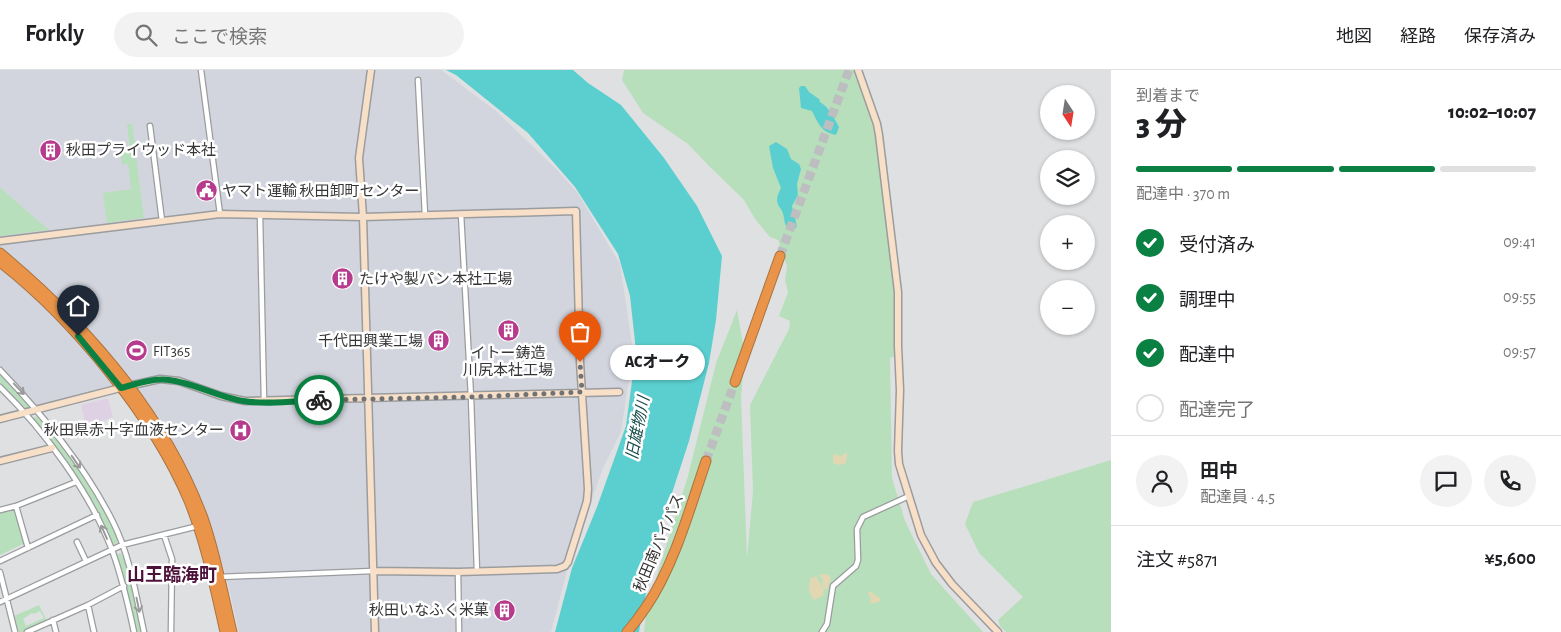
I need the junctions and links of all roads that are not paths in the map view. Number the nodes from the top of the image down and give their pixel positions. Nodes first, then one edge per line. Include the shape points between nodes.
1 (201, 70) edge
2 (371, 70) edge
3 (858, 70) edge
4 (418, 80) dead end
5 (150, 126) dead end
6 (220, 214) junction
7 (461, 214) junction
8 (425, 215) junction
9 (260, 216) junction
10 (363, 217) junction
11 (162, 221) junction
12 (0, 241) edge
13 (0, 253) edge
14 (780, 256) tunnel mouth
15 (0, 262) edge
16 (0, 370) edge
17 (735, 382) tunnel mouth
18 (0, 387) edge
19 (124, 387) junction
20 (582, 392) junction
21 (619, 392) dead end
22 (471, 397) junction
23 (368, 399) junction
24 (264, 402) junction
25 (37, 409) junction
26 (25, 412) junction
27 (0, 419) edge
28 (52, 448) junction
29 (0, 461) edge
30 (706, 461) tunnel mouth
31 (76, 482) junction
32 (909, 496) junction
33 (16, 506) junction
34 (0, 510) edge
35 (97, 515) junction
36 (198, 526) junction
37 (164, 535) junction
38 (77, 542) dead end
39 (122, 545) junction
40 (28, 548) junction
41 (112, 550) junction
42 (86, 561) junction
43 (0, 562) edge
44 (373, 571) junction
45 (0, 572) edge
46 (458, 572) junction
47 (477, 572) junction
48 (217, 577) junction
49 (124, 586) junction
50 (6, 598) junction
51 (0, 602) edge
52 (88, 605) junction
53 (53, 620) junction
54 (15, 632) edge
55 (26, 632) edge
56 (56, 632) edge
57 (94, 632) edge
58 (134, 632) edge
59 (144, 632) edge
60 (171, 632) edge
61 (226, 632) edge
62 (232, 632) edge
63 (375, 632) edge
64 (459, 632) edge
65 (627, 632) edge
66 (822, 632) edge
67 (998, 632) edge

1 - 6 street
2 - 10 street via 359,158
3 - 32 street via 877,124 893,240 899,301 898,451
4 - 8 street
5 - 11 street
6 - 9 street
6 - 11 street
7 - 8 street
7 - 20 street via 576,211
7 - 22 street
8 - 10 street
9 - 10 street
9 - 24 street
10 - 23 street
11 - 12 street
13 - 19 highway via 68,315
14 - 17 highway
15 - 19 highway via 50,307
16 -> 25 street
18 - 26 street
19 - 24 street via 160,379 232,399
19 - 25 street
19 - 36 highway via 165,454
19 - 48 highway via 161,433 184,475 207,531
20 - 21 street
20 - 22 street
20 - 47 street via 588,495 568,562 557,568
22 - 23 street
22 - 47 street
23 - 24 street
23 - 44 street
25 - 26 street
25 -> 39 street via 100,499
26 - 27 street
26 - 28 street
28 - 29 street
28 - 31 street
30 - 65 highway, 秋田南バイパス via 680,534 654,593
31 - 33 street
31 - 35 street
32 - 66 street via 863,517 857,529 856,566 834,586 827,624
32 - 67 street via 921,535 936,563
33 - 34 street
33 - 40 street
35 - 40 street
41 -> 35 street
36 - 37 street
36 - 48 highway
37 - 39 street
37 - 60 street via 172,559
38 - 42 street
39 - 41 street
39 -> 59 street
40 - 43 street
41 - 42 street
41 - 49 street
42 - 50 street
44 - 46 street
44 - 48 street
44 - 63 street
45 - 50 street
46 - 47 street
46 - 64 street
48 - 61 highway
48 - 62 highway
49 - 52 street
49 - 58 street
50 - 51 street
50 - 54 street
52 - 53 street
52 - 57 street
53 - 55 street
53 - 56 street

